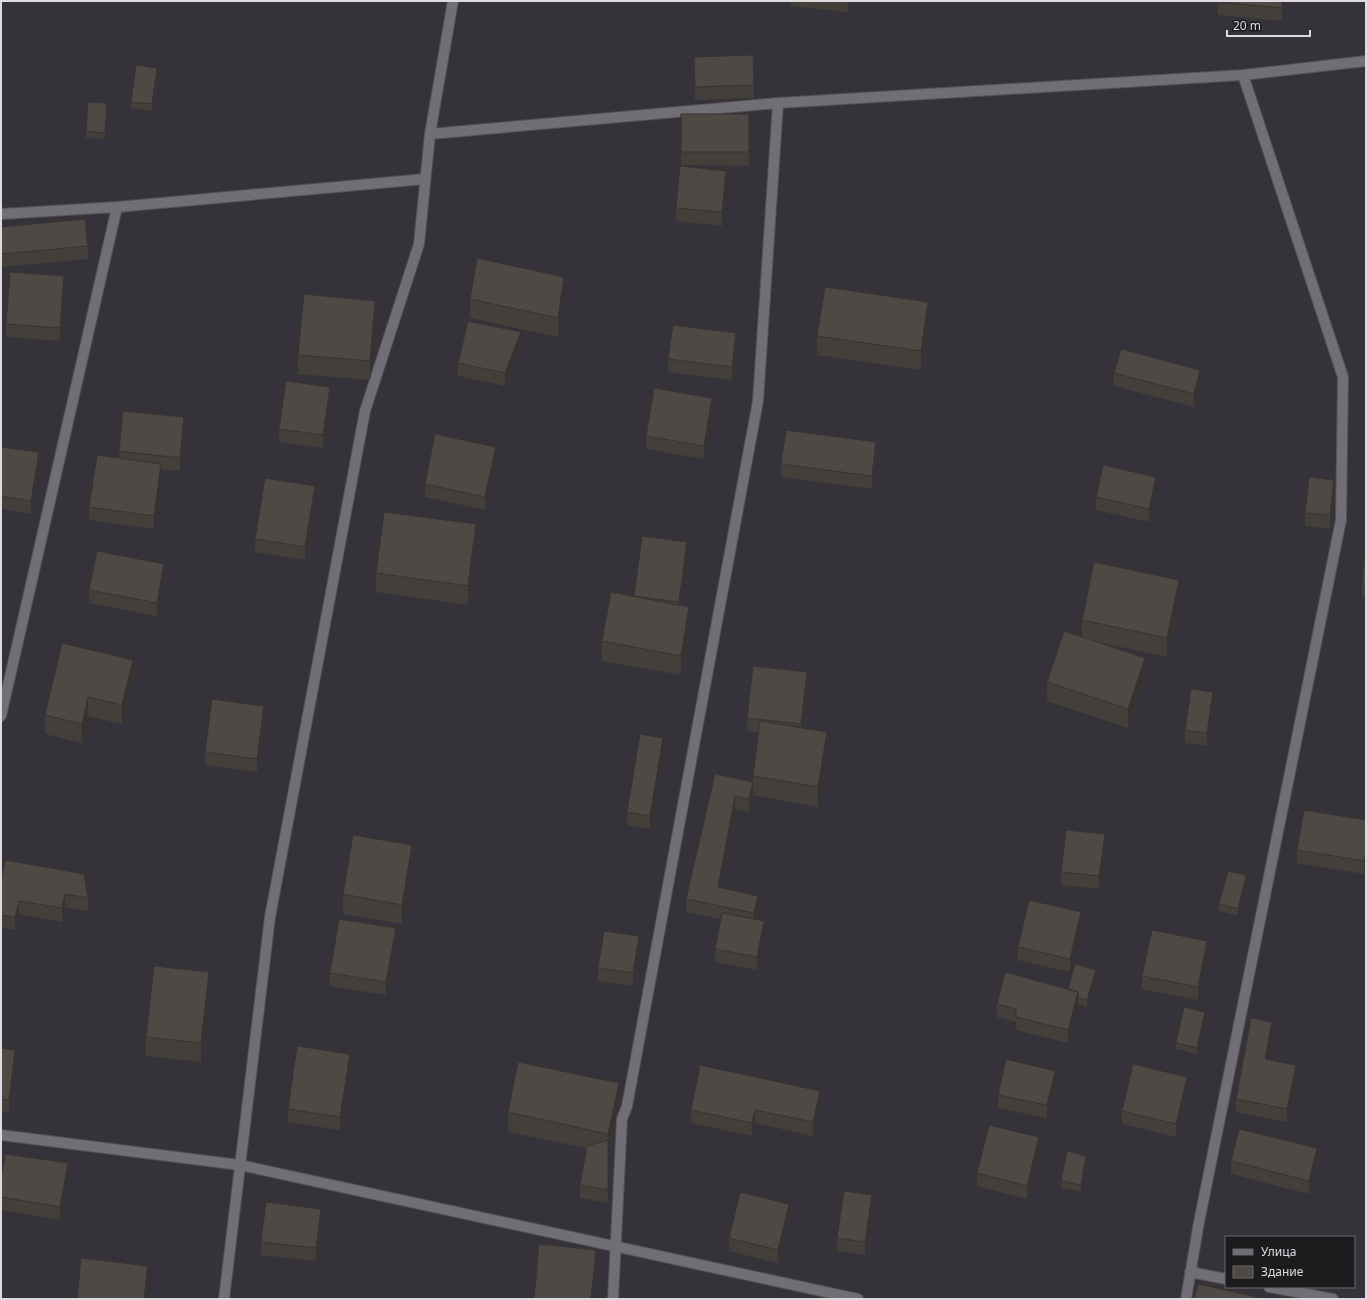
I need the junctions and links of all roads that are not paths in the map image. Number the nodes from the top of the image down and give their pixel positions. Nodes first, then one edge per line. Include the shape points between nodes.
1 (452, 1) edge
2 (1366, 61) edge
3 (1243, 75) junction
4 (778, 103) junction
5 (430, 134) junction
6 (426, 179) junction
7 (117, 207) junction
8 (1, 214) edge
9 (1, 716) edge
10 (1, 1135) edge
11 (240, 1166) junction
12 (615, 1247) junction
13 (1190, 1272) junction
14 (1225, 1279) edge
15 (1274, 1288) edge
16 (224, 1299) edge
17 (613, 1299) edge
18 (858, 1299) edge
19 (1186, 1299) edge
20 (1333, 1299) edge

1 - 5 street
2 - 3 street
3 - 4 street
3 - 13 street via 1343,377 1341,520
4 - 5 street
4 - 12 street via 758,401 667,902 628,1106 622,1119
5 - 6 street
6 - 7 street
6 - 11 street via 419,244 365,411 273,901
7 - 8 street
7 - 9 street
10 - 11 street
11 - 12 street
11 - 16 street
12 - 17 street
12 - 18 street
13 - 14 street
13 - 19 street
15 - 20 street

